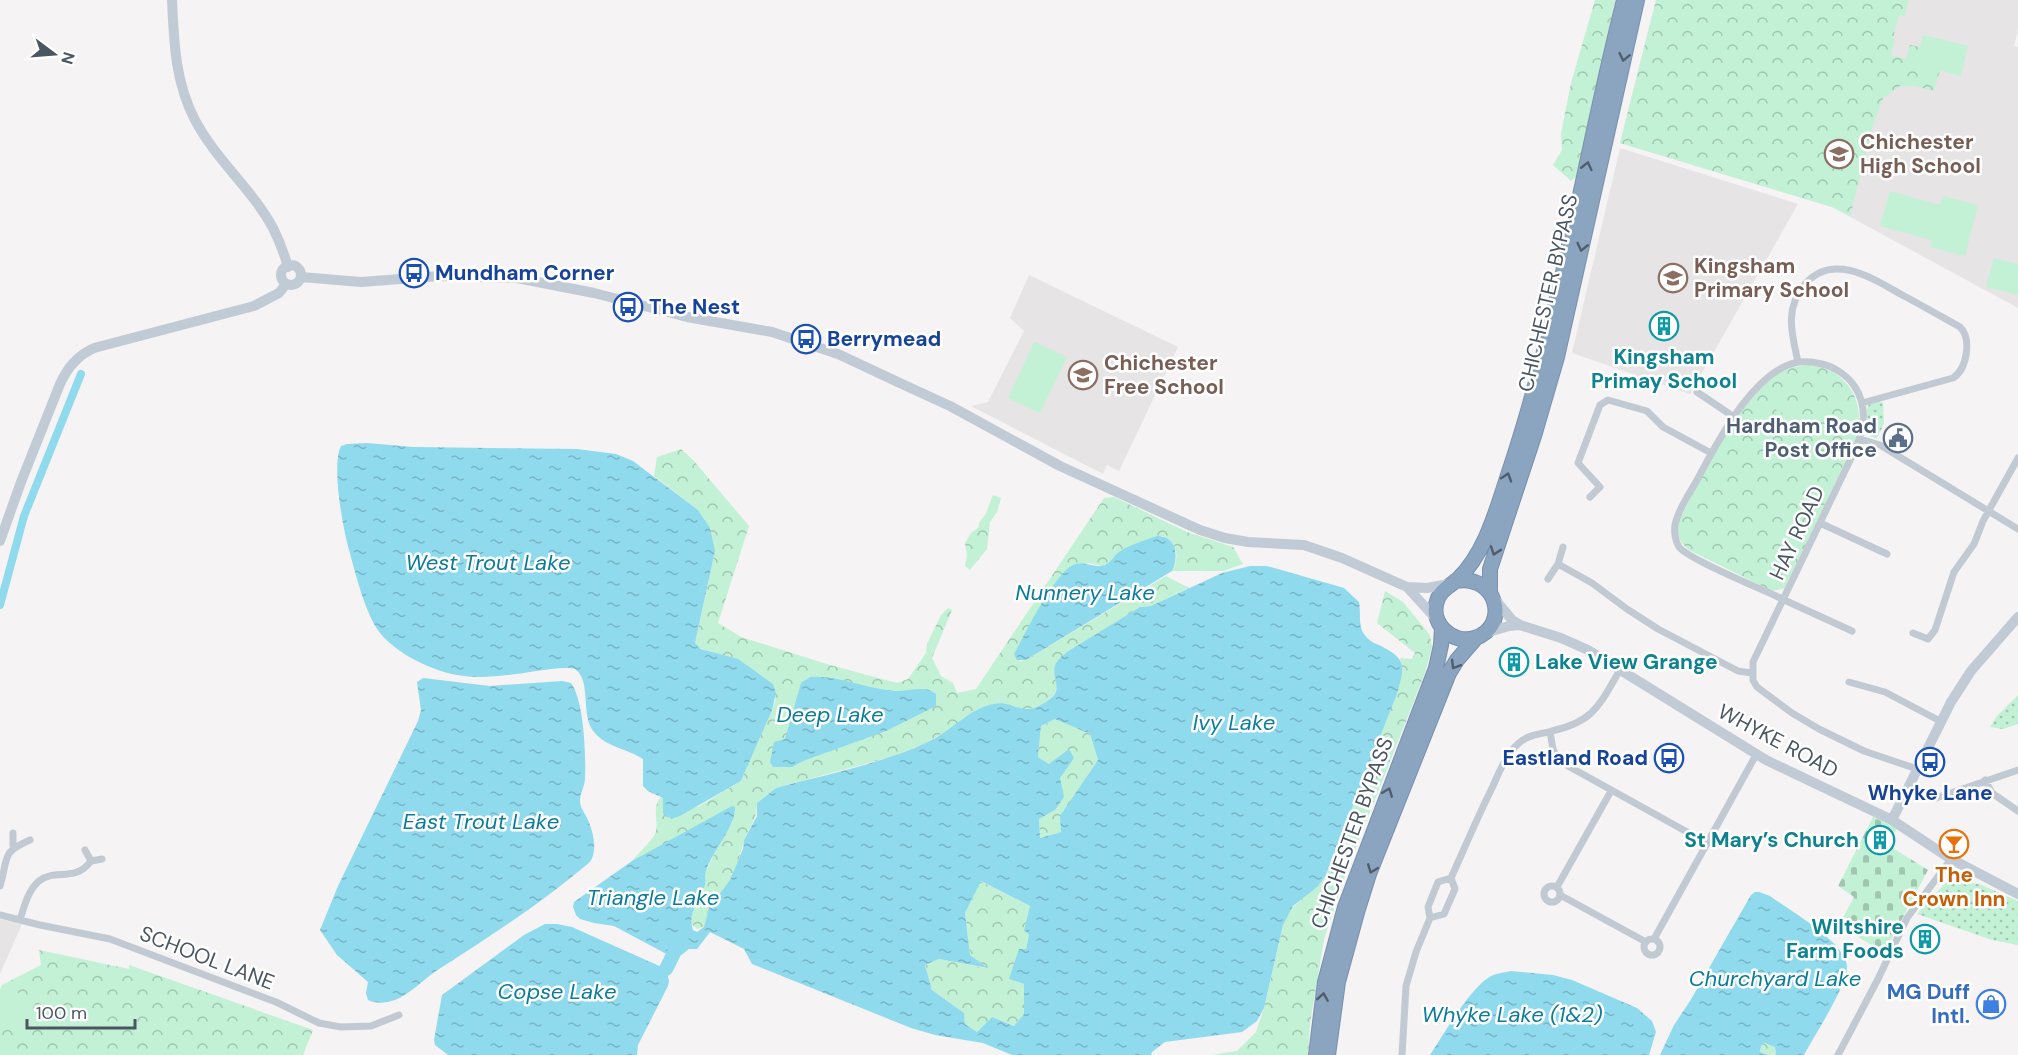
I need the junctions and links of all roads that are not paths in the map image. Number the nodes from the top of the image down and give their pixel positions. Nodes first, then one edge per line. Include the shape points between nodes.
1 (172, 0) edge
2 (1624, 0) edge
3 (1637, 0) edge
4 (288, 267) junction
5 (301, 277) junction
6 (286, 284) junction
7 (1798, 362) junction
8 (1696, 393) dead end
9 (1862, 403) junction
10 (1734, 417) junction
11 (1860, 439) junction
12 (1712, 453) junction
13 (2018, 458) edge
14 (1590, 497) dead end
15 (1989, 511) junction
16 (1820, 523) junction
17 (2018, 529) edge
18 (0, 542) edge
19 (1563, 547) dead end
20 (1887, 554) dead end
21 (1558, 564) junction
22 (1548, 579) dead end
23 (1452, 583) junction
24 (1407, 587) junction
25 (1491, 595) junction
26 (1783, 599) junction
27 (2018, 618) edge
28 (1440, 624) junction
29 (1520, 625) junction
30 (1852, 631) dead end
31 (1913, 633) dead end
32 (1480, 636) junction
33 (1620, 670) junction
34 (1752, 673) junction
35 (1849, 682) dead end
36 (1940, 722) junction
37 (1550, 732) junction
38 (1756, 755) junction
39 (1559, 761) dead end
40 (1568, 766) dead end
41 (1917, 769) junction
42 (2018, 770) edge
43 (1985, 780) junction
44 (1611, 791) junction
45 (1907, 791) junction
46 (2018, 811) edge
47 (1892, 820) junction
48 (13, 833) dead end
49 (30, 840) dead end
50 (1707, 843) junction
51 (13, 846) junction
52 (85, 850) dead end
53 (102, 859) dead end
54 (1952, 859) junction
55 (91, 861) junction
56 (1451, 878) junction
57 (0, 886) edge
58 (1557, 887) junction
59 (2018, 894) edge
60 (1560, 895) junction
61 (0, 915) edge
62 (1430, 918) junction
63 (20, 920) junction
64 (399, 1015) dead end
65 (1316, 1055) edge
66 (1328, 1055) edge
67 (1402, 1055) edge
68 (1838, 1055) edge

1 - 4 main road via 176,63 188,105 214,150 272,227
23 -> 2 highway, CHICHESTER BYPASS via 1474,559 1487,532 1532,396
3 -> 25 highway, CHICHESTER BYPASS via 1557,357 1490,568
4 - 5 main road via 296,267
4 - 6 main road via 282,273
5 - 6 main road via 295,284
5 - 24 main road via 361,282 440,276 517,278 772,332 838,354 950,406 1060,466 1200,530 1248,542 1304,545
6 - 18 main road via 279,293 254,306 94,348 71,364
7 - 9 street via 1818,363 1839,371 1855,386
7 - 9 street via 1790,324 1792,308 1798,292 1825,271 1845,269 1864,273 1965,332 1967,340 1958,375
7 - 10 street, HAY ROAD via 1766,379
8 - 10 street
9 - 11 street, HAY ROAD via 1864,422
10 - 12 street, HAY ROAD
11 - 15 street via 1880,445
11 - 16 street, HAY ROAD
12 - 14 street via 1663,428 1647,411 1608,400 1600,405 1578,463 1604,485
12 - 26 street, HAY ROAD via 1675,525 1678,545 1685,552
13 - 15 street
15 - 17 street
15 - 31 street via 1974,544 1954,572 1935,630 1928,639
16 - 20 street
16 - 26 street, HAY ROAD
19 - 21 street
21 - 22 street
21 - 34 street via 1658,628 1738,671
23 - 24 main road
23 - 25 highway via 1474,581
23 - 28 highway via 1437,600
24 - 28 main road
25 - 29 main road, WHYKE ROAD
25 - 32 highway via 1495,613 1489,628
26 - 30 street
26 - 34 street, HAY ROAD via 1753,662
27 - 36 main road via 1971,671
28 - 32 highway via 1458,639
65 -> 28 highway, CHICHESTER BYPASS via 1325,982 1345,907 1436,668
29 - 32 main road, WHYKE ROAD
29 - 33 main road, WHYKE ROAD via 1588,650
32 -> 66 highway, CHICHESTER BYPASS via 1449,673 1370,874 1338,982
33 - 37 street via 1588,718
33 - 38 main road, WHYKE ROAD
34 - 41 street via 1757,687 1819,729 1864,751
35 - 36 street via 1885,693
36 - 41 main road
37 - 39 street
37 - 56 street via 1529,735 1516,745
38 - 47 main road, WHYKE ROAD
38 - 50 street
40 - 44 street
41 - 45 main road
42 - 43 street
43 - 45 street via 1928,799
43 - 46 street via 1992,793
44 - 50 street
44 - 58 street
45 - 47 main road
47 - 54 main road, WHYKE ROAD
48 - 51 street
49 - 51 street
50 - 60 street via 1650,940
51 - 57 street via 4,859
52 - 55 street
53 - 55 street
54 - 59 main road, WHYKE ROAD
54 - 68 street via 1906,918
55 - 63 street via 75,874 40,880 32,888
56 - 62 street via 1438,882 1428,906
56 - 62 street via 1455,889 1444,914
58 - 60 street
58 - 60 street via 1548,887 1545,897 1552,902
61 - 63 street, SCHOOL LANE
62 - 67 street via 1406,986
63 - 64 street, SCHOOL LANE via 110,939 276,1002 319,1023 371,1026

